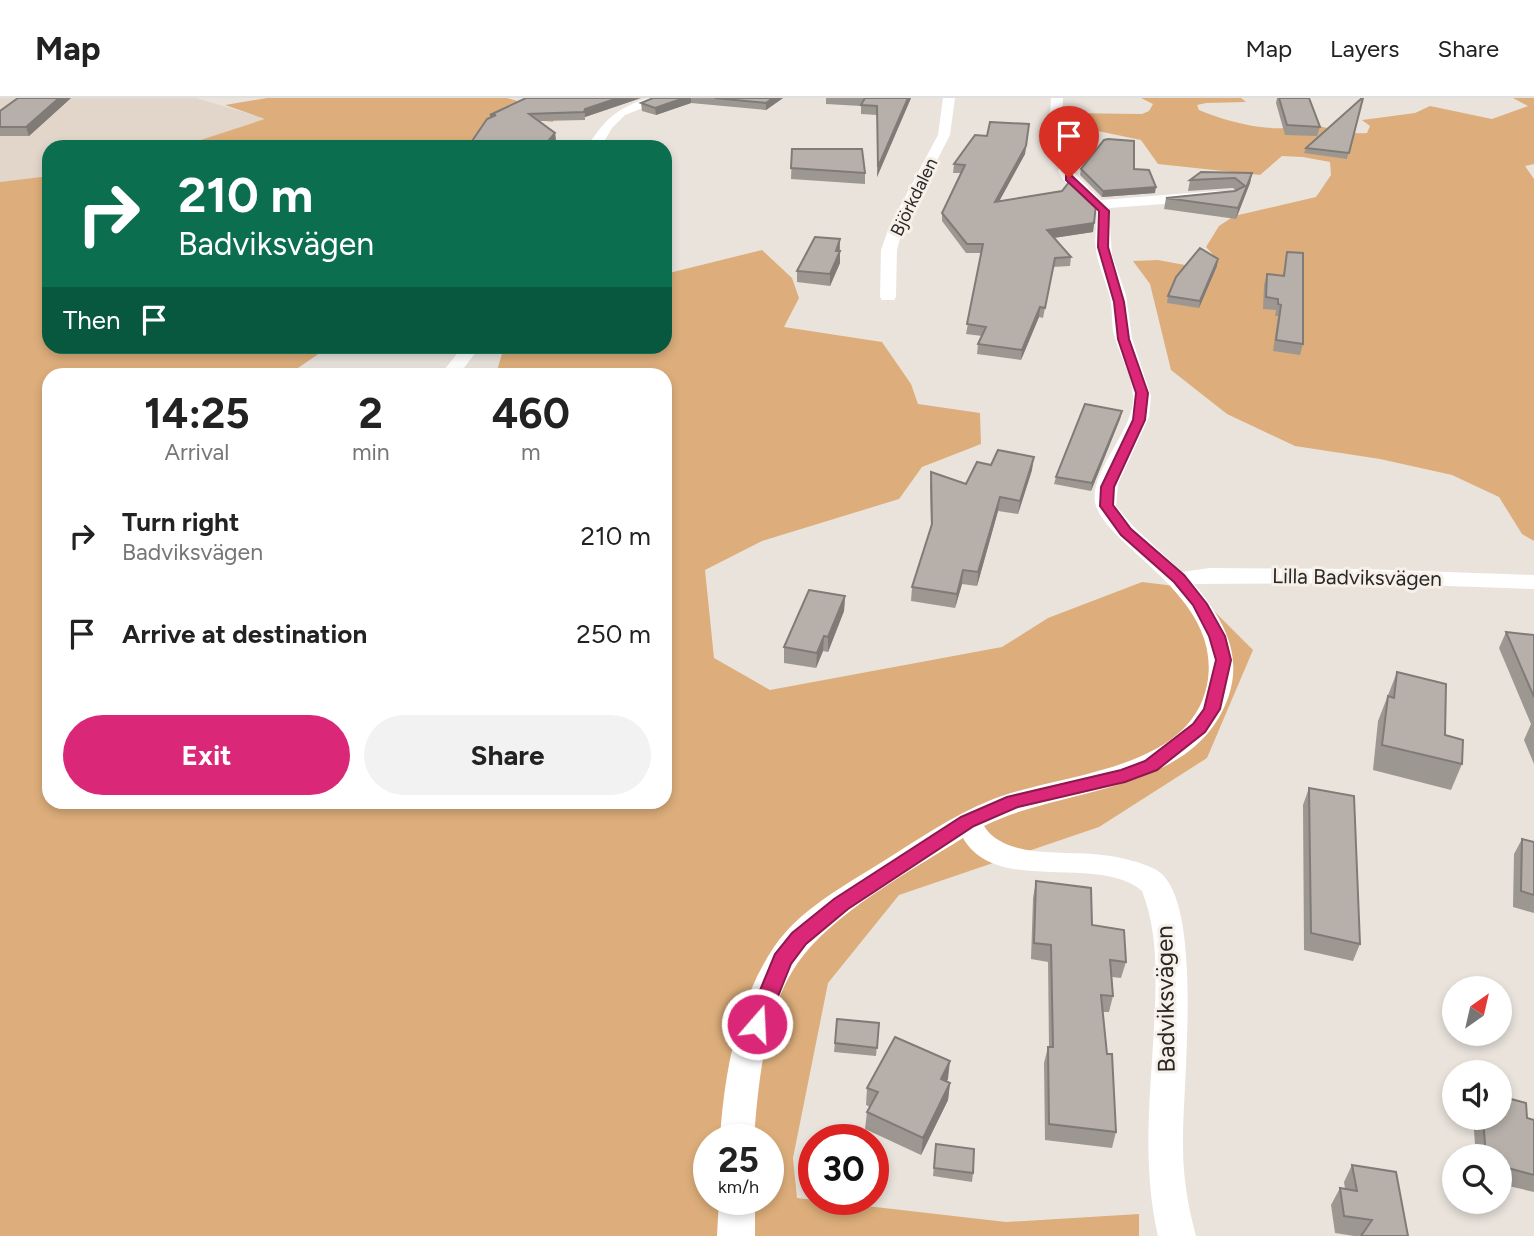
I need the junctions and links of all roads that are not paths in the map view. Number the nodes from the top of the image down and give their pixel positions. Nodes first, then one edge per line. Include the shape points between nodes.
1 (662, 98) edge
2 (949, 98) edge
3 (1057, 98) edge
4 (598, 140) edge
5 (1233, 195) edge
6 (1098, 205) junction
7 (888, 297) dead end
8 (466, 354) edge
9 (455, 368) edge
10 (1179, 579) junction
11 (1534, 582) edge
12 (967, 822) junction
13 (737, 1124) edge
14 (737, 1215) edge
15 (736, 1236) edge
16 (1177, 1236) edge

1 - 4 street via 616,115
2 - 7 street, Björkdalen via 944,135 896,227 889,250
3 - 6 street via 1055,119 1075,141 1066,171
5 - 6 street via 1185,195
6 - 10 street via 1104,211 1103,247 1119,302 1121,327 1142,393 1139,420 1107,487 1106,506 1126,532
8 - 9 street
10 - 11 street, Lilla Badviksvägen via 1209,575 1363,576
10 - 12 street via 1217,636 1223,660 1212,709 1199,728 1151,765 1125,776 1013,801
12 - 13 street via 841,904 799,938 782,960 749,1046
12 - 16 street, Badviksvägen via 982,844 1005,855 1111,865 1144,877 1156,888 1169,931 1165,1152
14 - 15 street

